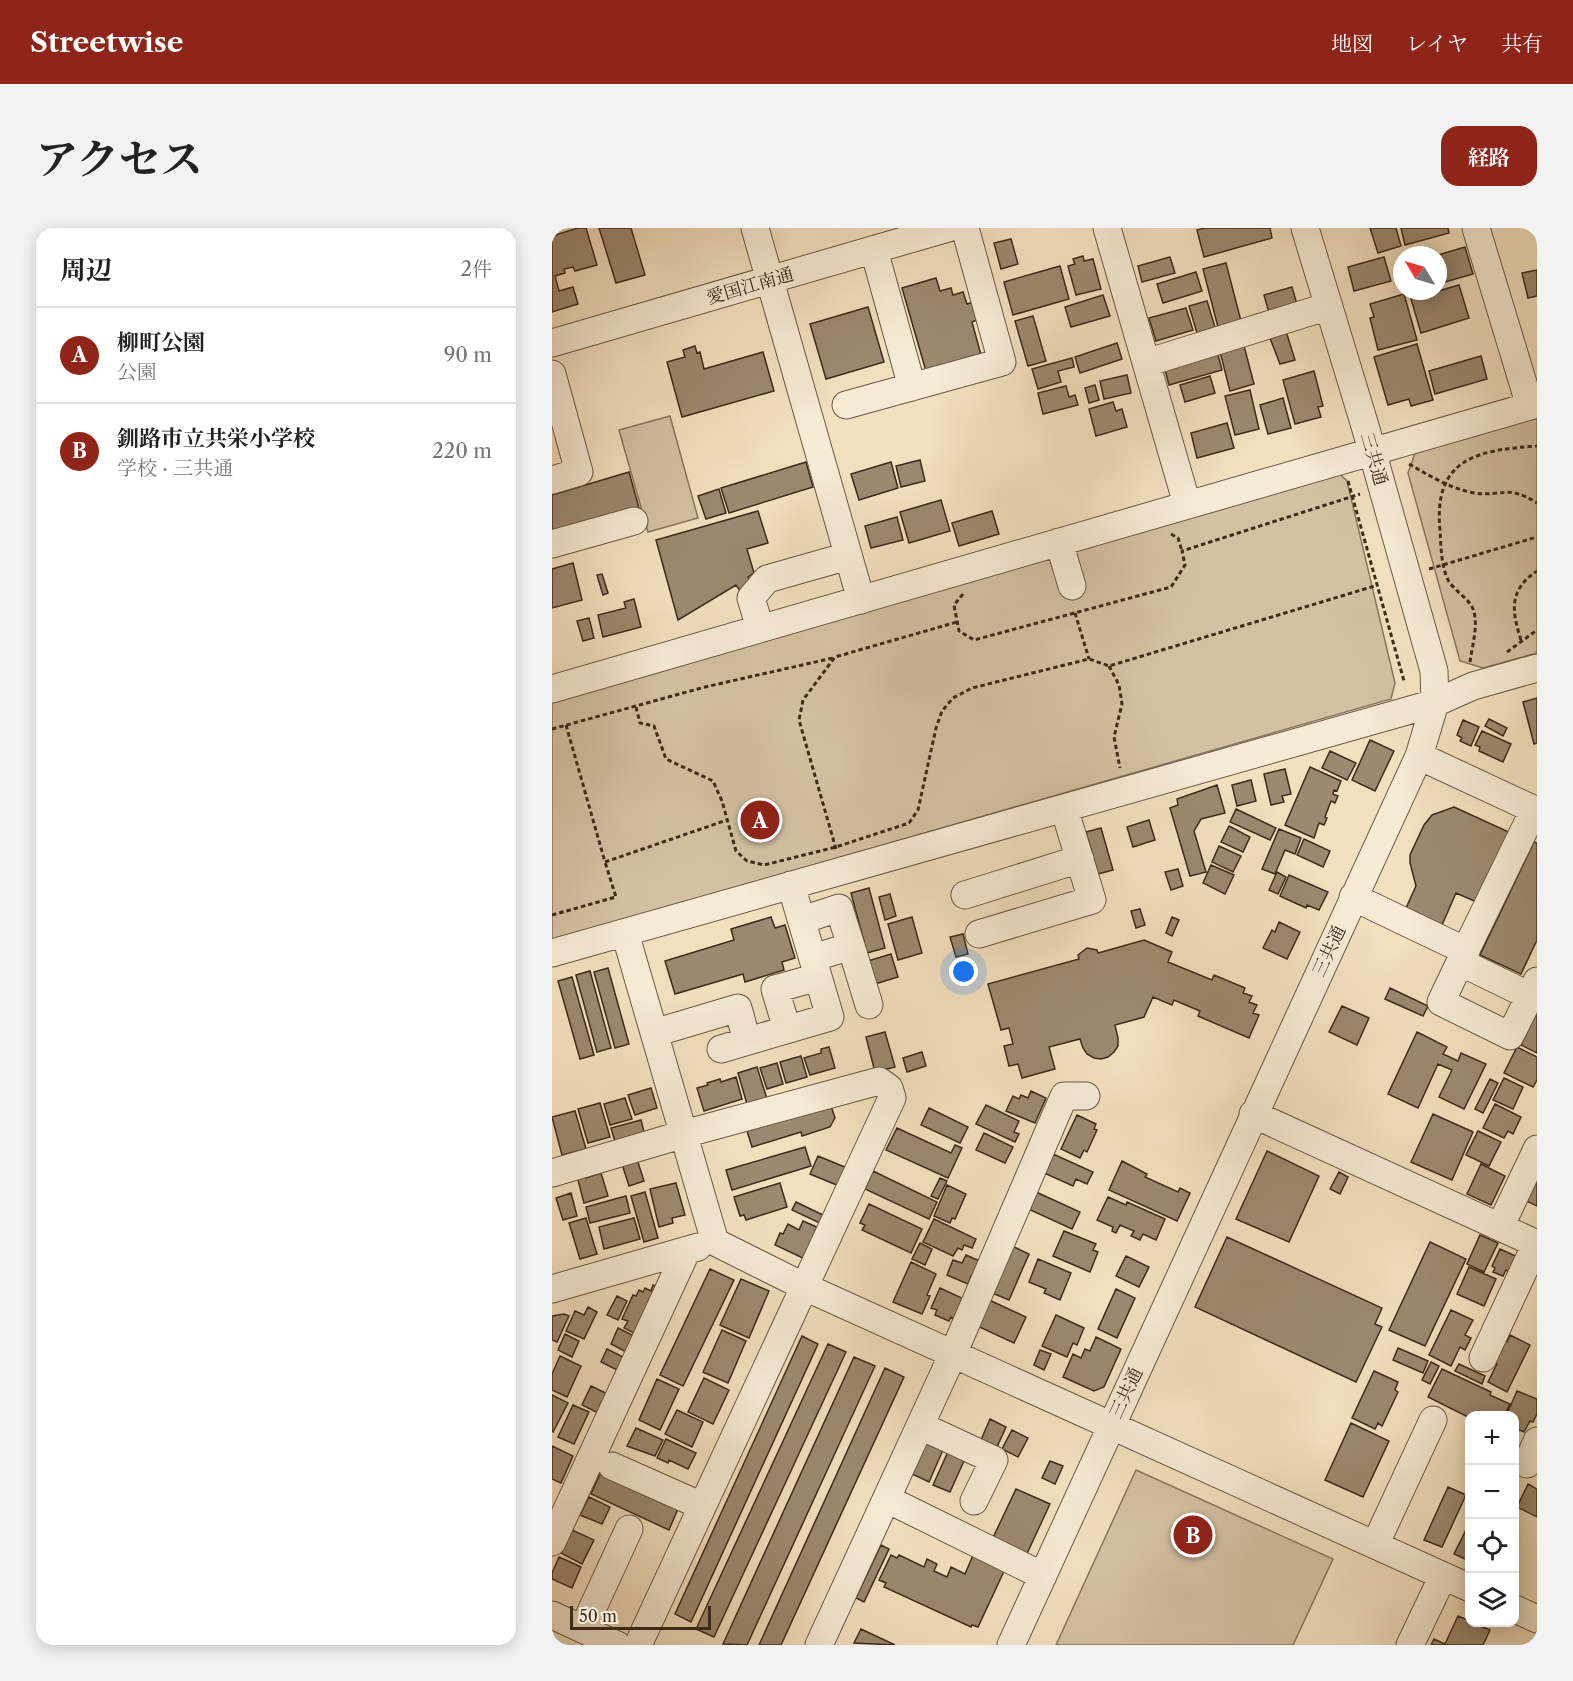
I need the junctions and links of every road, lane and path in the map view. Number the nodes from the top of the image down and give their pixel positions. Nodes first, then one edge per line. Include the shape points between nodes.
1 (754, 228) edge
2 (948, 228) edge
3 (965, 228) edge
4 (1107, 228) edge
5 (1305, 228) edge
6 (1476, 228) edge
7 (874, 250) junction
8 (769, 280) junction
9 (1329, 306) junction
10 (552, 343) edge
11 (1146, 363) junction
12 (553, 382) edge
13 (912, 387) junction
14 (846, 405) dead end
15 (1533, 405) edge
16 (1537, 446) edge
17 (1371, 452) junction
18 (1343, 460) junction
19 (1405, 461) dead end
20 (552, 480) edge
21 (1445, 485) junction
22 (1382, 487) junction
23 (1353, 497) junction
24 (1537, 503) edge
25 (1187, 504) junction
26 (634, 521) dead end
27 (1167, 532) dead end
28 (1537, 537) edge
29 (1059, 542) junction
30 (552, 544) edge
31 (1182, 551) junction
32 (849, 556) junction
33 (1444, 564) junction
34 (1427, 569) dead end
35 (1537, 571) edge
36 (1378, 585) junction
37 (1072, 586) dead end
38 (966, 590) dead end
39 (861, 600) junction
40 (1075, 613) junction
41 (957, 622) junction
42 (760, 628) junction
43 (1521, 640) dead end
44 (835, 657) junction
45 (1089, 659) junction
46 (1109, 666) junction
47 (1463, 666) dead end
48 (1537, 668) edge
49 (1410, 678) dead end
50 (1404, 681) junction
51 (1406, 688) dead end
52 (552, 689) edge
53 (1435, 703) junction
54 (636, 707) junction
55 (566, 724) junction
56 (552, 729) edge
57 (1419, 756) junction
58 (1124, 791) junction
59 (1064, 808) junction
60 (1536, 810) edge
61 (727, 820) junction
62 (839, 859) junction
63 (1080, 859) junction
64 (605, 862) junction
65 (791, 885) junction
66 (965, 895) dead end
67 (1353, 897) junction
68 (552, 915) edge
69 (802, 920) junction
70 (625, 933) junction
71 (979, 934) dead end
72 (851, 946) junction
73 (552, 953) edge
74 (1463, 957) junction
75 (815, 967) junction
76 (1533, 988) edge
77 (830, 1017) junction
78 (787, 1029) junction
79 (654, 1033) junction
80 (747, 1041) junction
81 (721, 1049) dead end
82 (1086, 1096) dead end
83 (1253, 1114) junction
84 (684, 1134) junction
85 (1537, 1149) edge
86 (552, 1173) edge
87 (1500, 1227) junction
88 (715, 1242) junction
89 (1537, 1244) edge
90 (687, 1250) junction
91 (804, 1287) junction
92 (552, 1289) edge
93 (953, 1354) junction
94 (1484, 1358) dead end
95 (1433, 1420) dead end
96 (1111, 1425) junction
97 (921, 1426) junction
98 (612, 1466) dead end
99 (886, 1499) junction
100 (974, 1501) dead end
101 (702, 1506) junction
102 (629, 1529) dead end
103 (552, 1542) edge
104 (1375, 1545) junction
105 (1043, 1576) junction
106 (1443, 1576) junction
107 (1465, 1586) edge
108 (552, 1615) edge
109 (583, 1629) junction
110 (617, 1645) edge
111 (638, 1645) edge
112 (819, 1645) edge
113 (1011, 1645) edge
114 (1410, 1645) edge

1 - 8 street
2 - 7 street, 愛国江南通
3 - 13 street via 1002,362
4 - 11 street
5 - 9 street, 三共通
6 - 15 street
7 - 8 street, 愛国江南通
7 - 13 street
8 - 10 street, 愛国江南通
8 - 32 street
9 - 11 street
9 - 17 street, 三共通
11 - 25 street
12 - 20 street via 579,472
13 - 14 street
15 - 17 street
16 - 21 path via 1477,454 1466,459
17 - 18 street
17 - 22 street, 三共通
18 - 23 path
18 - 25 street
19 - 21 path
21 - 24 path via 1476,493 1522,494
21 - 33 path via 1439,508
22 - 23 path
22 - 53 street, 三共通 via 1434,671
23 - 31 path
23 - 36 path
25 - 29 street
26 - 30 street
27 - 31 path via 1178,538
28 - 33 path
29 - 37 street
29 - 39 street
31 - 40 path via 1185,565 1171,587
32 - 39 street
32 - 42 street via 767,579 751,598
33 - 34 path
33 - 47 path via 1448,580 1474,612 1470,664
35 - 43 path via 1522,585 1513,602
36 - 46 path
36 - 50 path
38 - 41 path via 954,605
39 - 42 street
40 - 41 path via 974,640 959,631
40 - 45 path
41 - 44 path
42 - 52 street
44 - 54 path
44 - 62 path via 803,700 799,720
45 - 46 path
45 - 62 path via 972,688 953,698 942,711 918,810 909,823
46 - 58 path via 1119,685 1122,704 1114,737
48 - 53 street via 1473,686
49 - 50 path
50 - 51 path
53 - 57 street, 三共通
53 - 58 street
54 - 55 path
54 - 61 path via 640,723 654,726 666,759 713,781
55 - 56 path
55 - 64 path
57 - 60 street
57 - 67 street, 三共通
58 - 59 street
59 - 62 street
59 - 63 street
60 - 74 street
61 - 62 path via 736,851 747,861 764,865
61 - 64 path
62 - 65 street
63 - 66 street
63 - 71 street via 1092,900
64 - 68 path via 616,897
65 - 69 street
65 - 70 street
67 - 74 street
67 - 83 street, 三共通
69 - 72 street via 838,908
69 - 75 street
70 - 73 street
70 - 79 street
72 - 75 street
72 - 77 street via 878,1003
74 - 76 street
74 - 76 street via 1441,1002 1510,1036
75 - 77 street
75 - 78 street via 776,989
77 - 78 street
78 - 80 street
79 - 80 street via 738,1008
79 - 84 street
80 - 81 street
82 - 93 street via 1064,1096
83 - 87 street
83 - 96 street, 三共通
84 - 86 street
84 - 88 street
84 - 91 street via 879,1081 889,1088 892,1098
85 - 87 street
87 - 89 street
88 - 90 street
88 - 91 street
89 - 94 street
90 - 92 street
90 - 103 street
91 - 93 street
91 - 101 street
93 - 96 street
93 - 97 street
95 - 104 street
96 - 104 street
96 - 105 street, 三共通
97 - 99 street
97 - 100 street via 994,1460
98 - 101 street
99 - 105 street
99 - 112 street
101 - 111 street
102 - 109 street
104 - 106 street
105 - 113 street, 三共通
106 - 107 street
106 - 114 street
108 - 109 street
109 - 110 street

